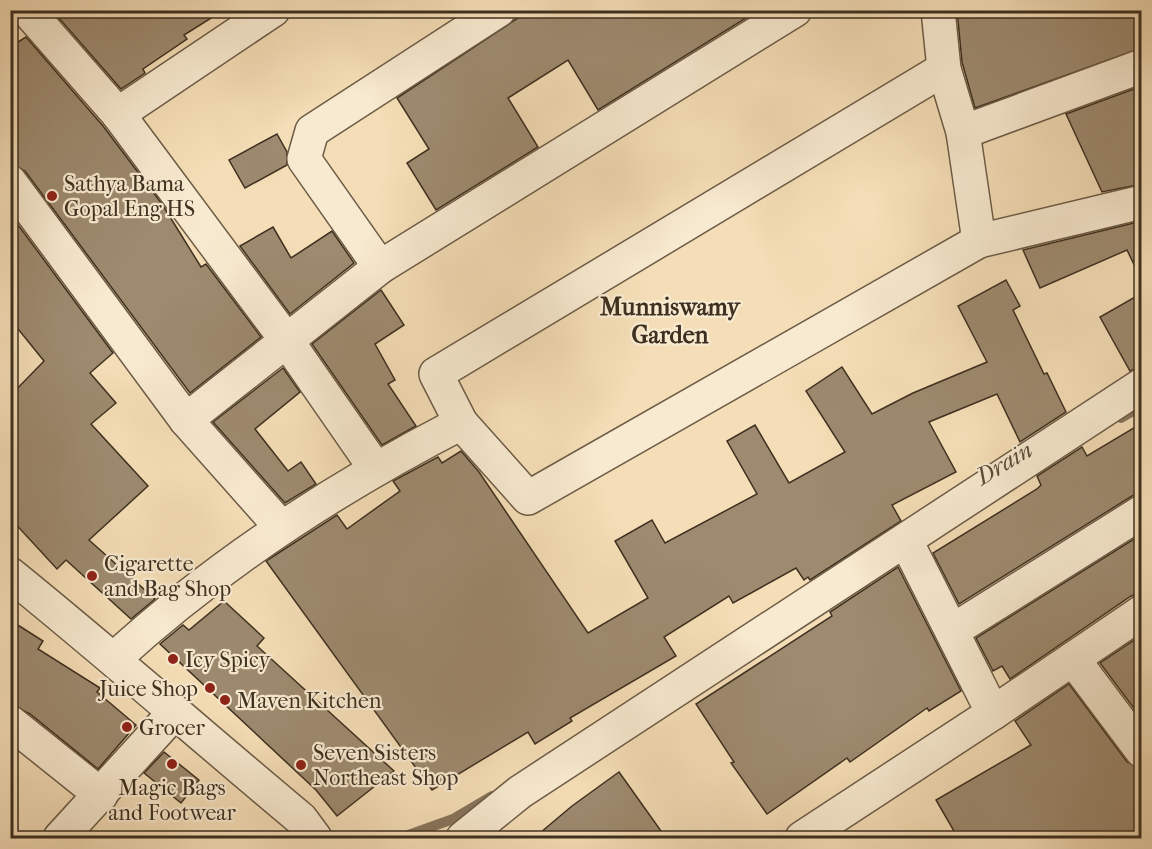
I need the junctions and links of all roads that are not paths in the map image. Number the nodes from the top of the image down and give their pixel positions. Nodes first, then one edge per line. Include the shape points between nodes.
1 (27, 10) edge
2 (273, 10) edge
3 (499, 10) edge
4 (795, 10) edge
5 (938, 10) edge
6 (1142, 66) edge
7 (944, 69) junction
8 (118, 114) junction
9 (963, 132) junction
10 (10, 182) edge
11 (1142, 202) edge
12 (979, 241) junction
13 (380, 267) junction
14 (287, 341) junction
15 (1142, 385) edge
16 (186, 420) junction
17 (461, 423) junction
18 (375, 468) junction
19 (1142, 512) edge
20 (281, 527) junction
21 (906, 541) junction
22 (10, 574) edge
23 (1142, 612) edge
24 (952, 631) junction
25 (114, 658) junction
26 (1073, 659) junction
27 (174, 713) junction
28 (993, 713) junction
29 (10, 722) edge
30 (1142, 751) edge
31 (101, 795) junction
32 (60, 838) edge
33 (315, 838) edge
34 (463, 838) edge
35 (802, 838) edge

1 - 8 street
2 - 8 street
3 - 13 street via 312,131 304,159
4 - 13 street
5 - 7 street
6 - 9 street
7 - 9 street
7 - 17 street via 436,374
8 - 14 street
9 - 12 street
10 - 16 street
11 - 12 street
12 - 17 street via 528,498
13 - 14 street
14 - 16 street
14 - 18 street
15 - 21 street
16 - 20 street
17 - 18 street
18 - 20 street
19 - 24 street
20 - 25 street via 163,614
21 - 24 street
21 - 34 street via 520,792
22 - 25 street
23 - 26 street
24 - 28 street
25 - 27 street
26 - 28 street
26 - 30 street
27 - 31 street
27 - 33 street via 302,819
28 - 35 street
29 - 31 street
31 - 32 street

